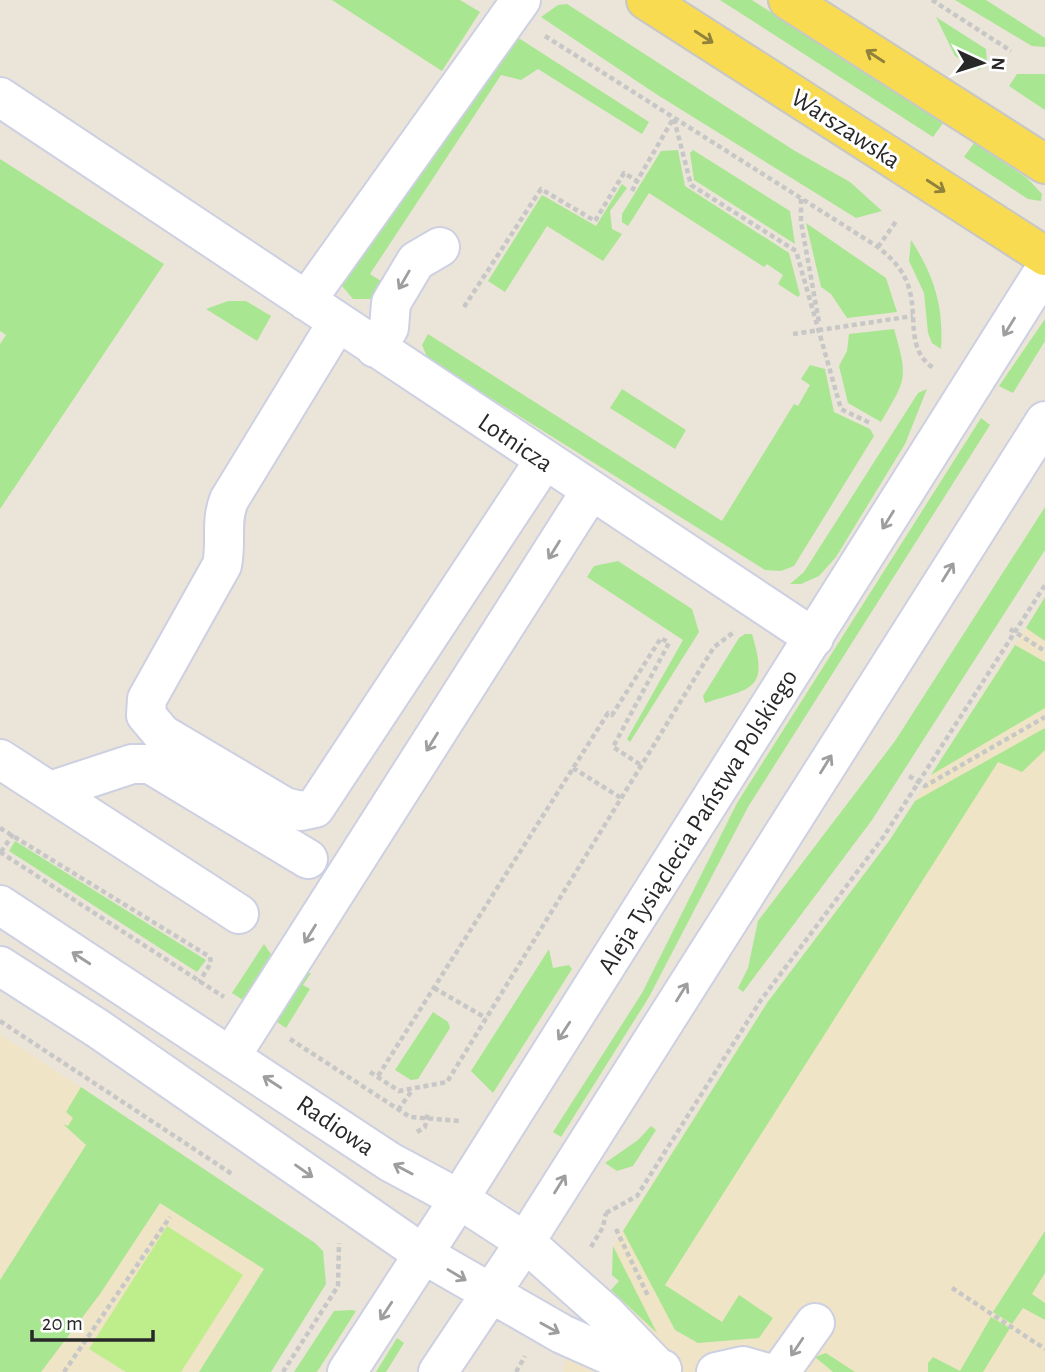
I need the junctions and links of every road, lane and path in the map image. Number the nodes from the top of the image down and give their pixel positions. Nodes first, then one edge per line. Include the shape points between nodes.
1 (521, 0) edge
2 (646, 0) edge
3 (788, 0) edge
4 (932, 0) edge
5 (543, 34) dead end
6 (1011, 51) dead end
7 (0, 97) edge
8 (674, 118) junction
9 (1045, 164) edge
10 (638, 181) junction
11 (632, 191) dead end
12 (801, 198) junction
13 (897, 220) dead end
14 (878, 247) junction
15 (1045, 256) edge
16 (1045, 269) edge
17 (306, 301) junction
18 (464, 307) dead end
19 (914, 316) junction
20 (337, 323) junction
21 (820, 330) junction
22 (793, 334) dead end
23 (939, 372) dead end
24 (1045, 421) edge
25 (872, 424) dead end
26 (544, 461) junction
27 (590, 492) junction
28 (1045, 585) edge
29 (743, 626) dead end
30 (1012, 631) junction
31 (814, 638) junction
32 (1045, 650) edge
33 (1045, 717) edge
34 (0, 759) edge
35 (641, 765) junction
36 (573, 768) junction
37 (909, 776) dead end
38 (919, 781) junction
39 (50, 791) junction
40 (621, 798) junction
41 (0, 828) edge
42 (13, 834) junction
43 (0, 852) edge
44 (308, 859) dead end
45 (0, 905) edge
46 (239, 914) dead end
47 (0, 966) edge
48 (200, 981) junction
49 (434, 988) junction
50 (192, 992) dead end
51 (233, 1003) dead end
52 (486, 1018) junction
53 (0, 1021) edge
54 (288, 1038) dead end
55 (231, 1056) junction
56 (370, 1072) dead end
57 (378, 1076) junction
58 (412, 1091) junction
59 (398, 1110) junction
60 (428, 1111) dead end
61 (426, 1118) junction
62 (425, 1127) dead end
63 (471, 1128) dead end
64 (235, 1176) dead end
65 (459, 1199) junction
66 (170, 1217) dead end
67 (616, 1229) dead end
68 (326, 1238) dead end
69 (525, 1242) junction
70 (590, 1250) dead end
71 (423, 1254) junction
72 (952, 1288) dead end
73 (491, 1295) junction
74 (654, 1309) dead end
75 (815, 1323) dead end
76 (1045, 1349) edge
77 (661, 1369) edge
78 (64, 1372) edge
79 (283, 1372) edge
80 (347, 1372) edge
81 (438, 1372) edge
82 (716, 1372) edge
83 (764, 1372) edge
84 (780, 1372) edge

1 - 17 street
2 -> 15 main road, Warszawska
9 -> 3 main road
4 - 6 path
5 - 8 path
7 - 17 street, Lotnicza
8 - 10 path
8 - 12 path
8 - 21 path via 691,185 796,251
10 - 11 path
10 - 18 path via 624,173 595,221 541,189
12 - 14 path
12 - 21 path
13 - 14 path
14 - 19 path via 901,270
16 -> 31 street, Aleja Tysiąclecia Państwa Polskiego
17 - 20 street, Lotnicza
19 - 21 path
19 - 23 path via 917,352
20 - 26 street, Lotnicza via 382,338
20 - 26 street via 229,500 224,512 222,565 147,699 146,715 162,734 285,807 315,808
21 - 22 path
21 - 25 path via 841,409
69 -> 24 street
26 - 27 street, Lotnicza
27 - 31 street, Lotnicza
27 -> 55 street
28 - 30 path
29 - 35 path via 714,647
30 - 32 path
30 - 38 path
31 -> 65 street, Aleja Tysiąclecia Państwa Polskiego
33 - 38 path via 925,786
34 - 39 street
35 - 36 path via 614,747 669,643 661,638
35 - 40 path
36 - 40 path
36 - 49 path
37 - 38 path
38 - 70 path via 884,836 761,1000 637,1196 606,1213
39 - 44 street via 132,764 150,764
39 - 46 street
40 - 52 path
41 - 42 path
42 - 43 path
42 - 48 path via 210,957
43 - 48 path
55 -> 45 street, Radiowa
47 -> 71 street, Radiowa
48 - 50 path
48 - 51 path
49 - 52 path
49 - 57 path
52 - 58 path via 447,1082
53 - 64 path
54 - 59 path
65 -> 55 street, Radiowa via 390,1162
56 - 57 path
57 - 58 path via 399,1091
58 - 59 path
59 - 61 path
60 - 61 path
61 - 62 path
61 - 63 path via 454,1119
65 - 69 street, Radiowa
65 - 71 street, Aleja Tysiąclecia Państwa Polskiego
66 - 78 path
67 - 74 path
68 - 79 path via 337,1245 338,1286
69 - 73 street
69 - 77 street, Radiowa
71 -> 73 street, Radiowa
71 -> 80 street, Aleja Tysiąclecia Państwa Polskiego
72 - 76 path
73 -> 77 street, Radiowa via 618,1359
73 - 81 street
75 -> 84 street
82 - 83 street via 743,1366

